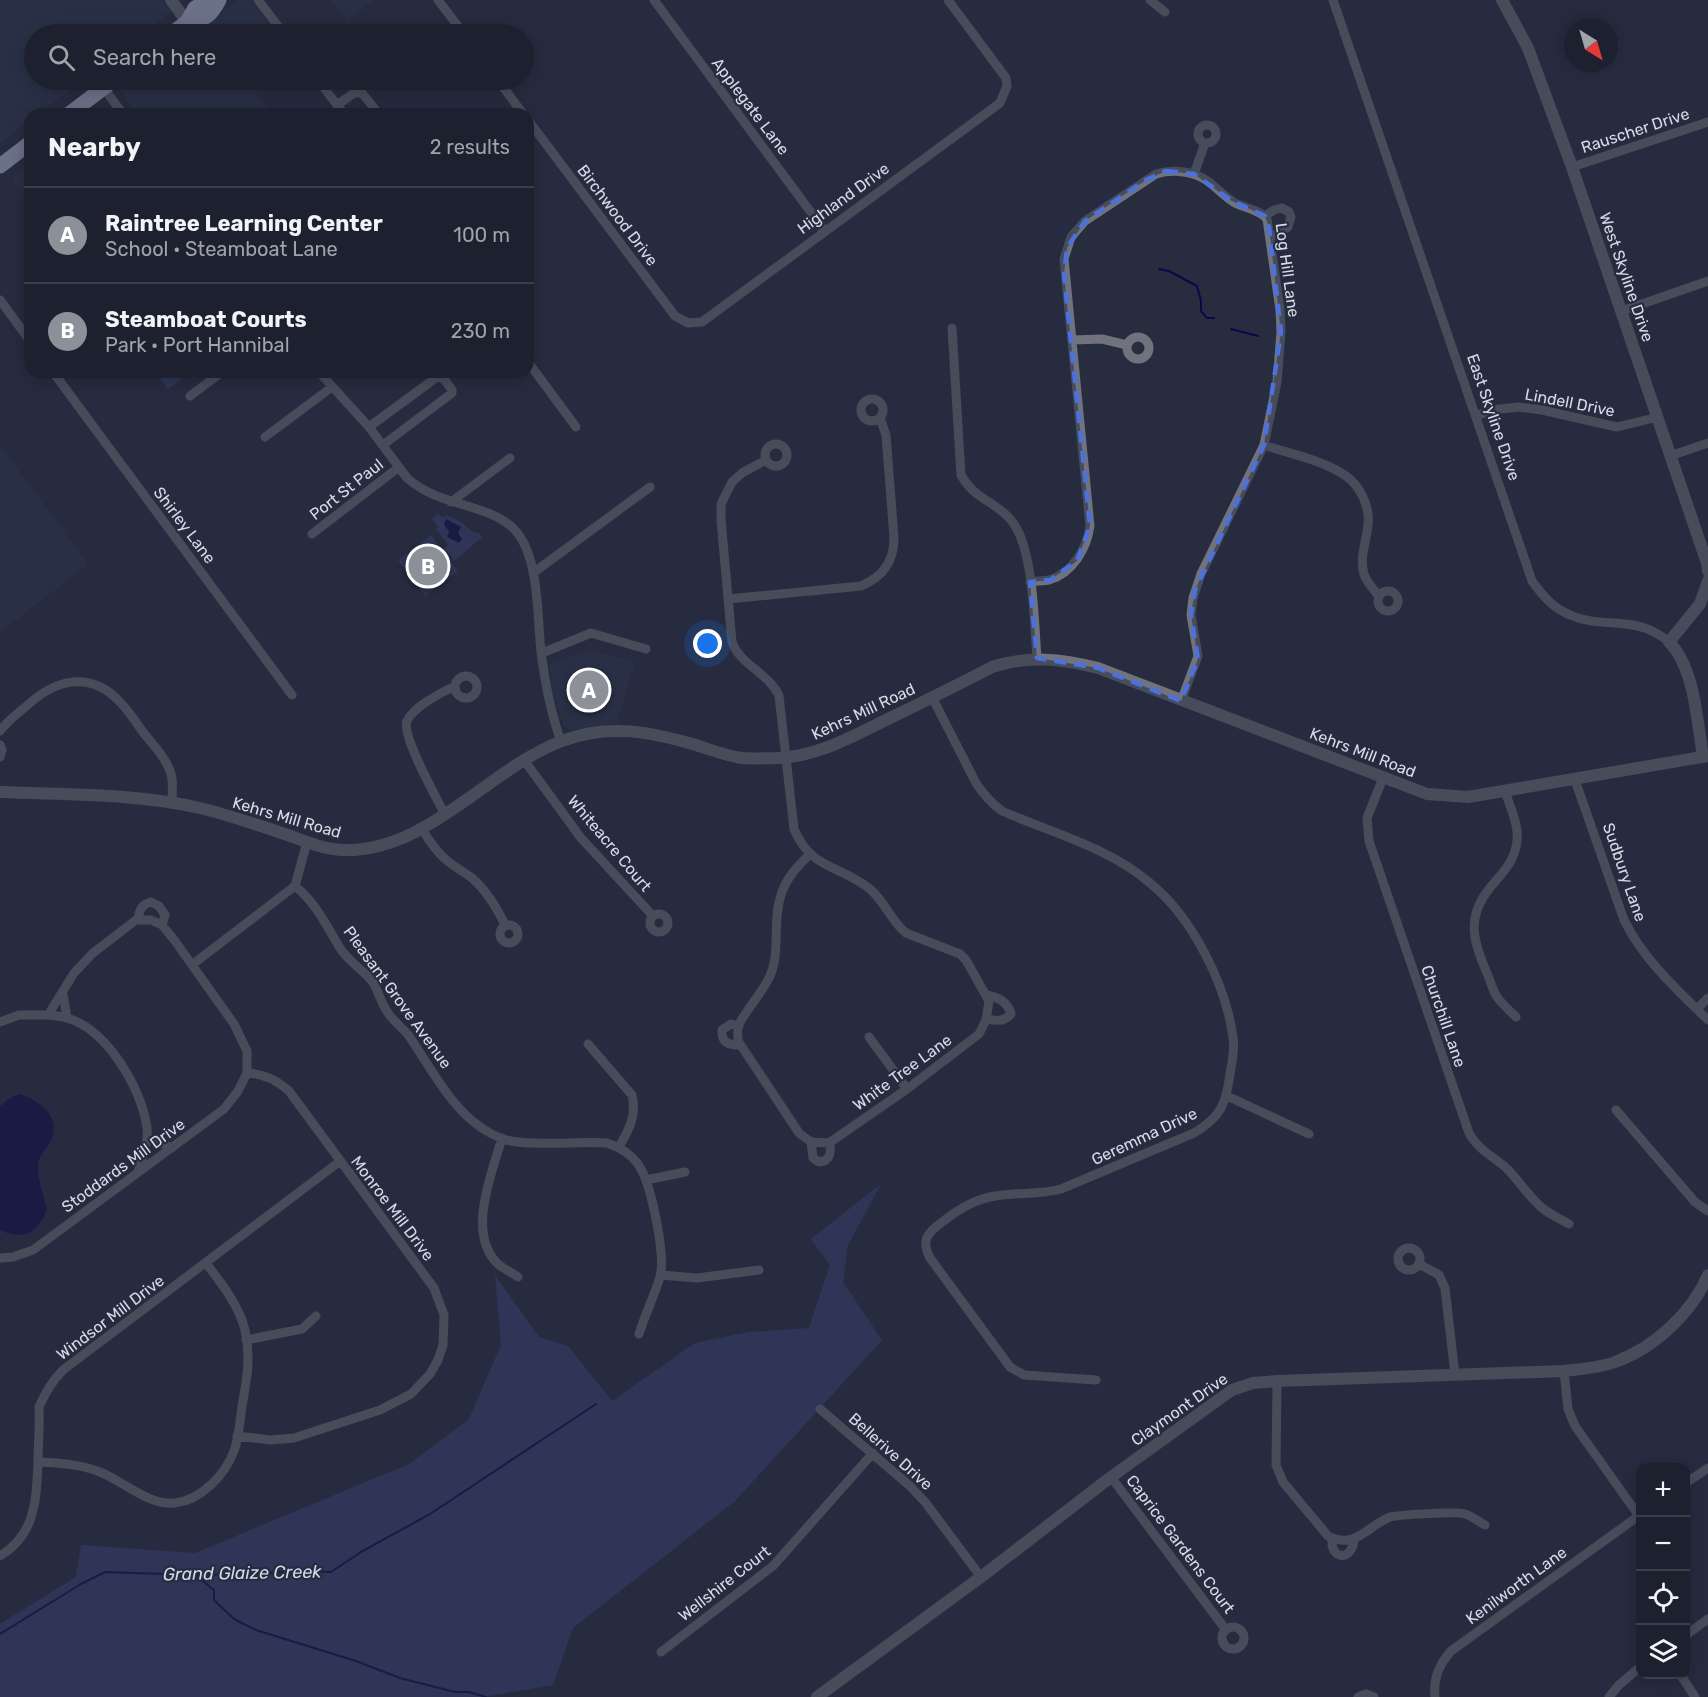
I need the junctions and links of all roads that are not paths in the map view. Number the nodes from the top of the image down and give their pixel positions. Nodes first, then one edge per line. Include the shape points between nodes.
1 (171, 0) edge
2 (209, 0) edge
3 (219, 0) edge
4 (258, 0) edge
5 (438, 0) edge
6 (654, 0) edge
7 (948, 0) edge
8 (1150, 0) edge
9 (1333, 0) edge
10 (1502, 0) edge
11 (1165, 12) dead end
12 (187, 22) junction
13 (184, 24) edge
14 (276, 24) edge
15 (456, 24) edge
16 (100, 90) edge
17 (112, 90) edge
18 (326, 90) edge
19 (506, 90) edge
20 (337, 105) junction
21 (77, 108) edge
22 (120, 108) edge
23 (339, 108) edge
24 (374, 108) edge
25 (519, 108) edge
26 (1708, 122) edge
27 (534, 128) edge
28 (1205, 143) dead end
29 (24, 148) edge
30 (0, 166) edge
31 (1572, 167) junction
32 (1194, 174) junction
33 (1265, 216) junction
34 (824, 230) junction
35 (1271, 237) junction
36 (1708, 282) edge
37 (0, 300) edge
38 (1622, 311) junction
39 (688, 323) joint
40 (952, 328) dead end
41 (24, 333) edge
42 (1073, 340) junction
43 (1127, 345) dead end
44 (534, 370) edge
45 (57, 378) edge
46 (214, 378) edge
47 (324, 378) edge
48 (436, 378) edge
49 (440, 378) edge
50 (332, 387) junction
51 (190, 396) dead end
52 (1476, 416) junction
53 (1658, 417) junction
54 (880, 418) dead end
55 (576, 427) dead end
56 (369, 428) junction
57 (265, 437) dead end
58 (1708, 443) edge
59 (383, 445) junction
60 (1264, 445) junction
61 (1670, 456) junction
62 (510, 458) dead end
63 (766, 460) dead end
64 (399, 467) junction
65 (650, 487) dead end
66 (451, 502) junction
67 (312, 534) dead end
68 (1708, 571) edge
69 (534, 573) junction
70 (1708, 581) edge
71 (1030, 582) junction
72 (1379, 596) dead end
73 (728, 599) junction
74 (1669, 642) junction
75 (646, 649) dead end
76 (542, 653) junction
77 (1037, 658) junction
78 (455, 686) dead end
79 (292, 695) dead end
80 (932, 697) junction
81 (1181, 701) junction
82 (0, 731) edge
83 (561, 741) junction
84 (0, 745) edge
85 (0, 757) edge
86 (787, 757) junction
87 (1705, 757) edge
88 (524, 760) junction
89 (1383, 778) junction
90 (1575, 780) junction
91 (1505, 791) junction
92 (0, 792) edge
93 (172, 802) junction
94 (445, 815) junction
95 (421, 828) junction
96 (307, 842) junction
97 (810, 854) junction
98 (295, 886) junction
99 (653, 916) dead end
100 (138, 920) junction
101 (162, 925) junction
102 (505, 925) dead end
103 (193, 964) junction
104 (63, 994) junction
105 (987, 996) junction
106 (1708, 998) edge
107 (1696, 1009) junction
108 (48, 1015) junction
109 (1516, 1017) dead end
110 (67, 1018) junction
111 (987, 1019) junction
112 (1708, 1020) edge
113 (0, 1022) edge
114 (739, 1026) junction
115 (869, 1038) dead end
116 (588, 1044) dead end
117 (740, 1045) junction
118 (248, 1073) junction
119 (907, 1089) junction
120 (1227, 1096) junction
121 (1617, 1110) dead end
122 (1309, 1134) dead end
123 (147, 1137) junction
124 (502, 1138) junction
125 (620, 1147) junction
126 (172, 1148) junction
127 (339, 1162) junction
128 (685, 1172) dead end
129 (138, 1173) junction
130 (646, 1180) junction
131 (1708, 1212) edge
132 (1569, 1224) dead end
133 (0, 1258) edge
134 (206, 1263) junction
135 (1419, 1264) dead end
136 (759, 1270) dead end
137 (660, 1275) junction
138 (1708, 1275) edge
139 (518, 1277) dead end
140 (316, 1316) dead end
141 (639, 1334) dead end
142 (246, 1340) junction
143 (1564, 1371) junction
144 (1455, 1375) junction
145 (1096, 1380) dead end
146 (1277, 1381) junction
147 (820, 1409) dead end
148 (237, 1436) junction
149 (873, 1453) junction
150 (38, 1462) junction
151 (1708, 1468) edge
152 (1112, 1477) junction
153 (1690, 1480) edge
154 (1636, 1510) edge
155 (1639, 1517) edge
156 (1485, 1525) dead end
157 (1332, 1539) junction
158 (1354, 1540) junction
159 (0, 1556) edge
160 (981, 1577) junction
161 (1708, 1619) edge
162 (1226, 1630) dead end
163 (1690, 1632) edge
164 (661, 1652) dead end
165 (1636, 1671) edge
166 (1683, 1679) edge
167 (817, 1697) edge
168 (1358, 1697) edge
169 (1374, 1697) edge
170 (1425, 1697) edge
171 (1435, 1697) edge
172 (1609, 1697) edge
173 (1695, 1697) edge

1 - 12 street
2 - 12 highway via 195,8
3 - 12 highway via 203,20
4 - 14 street
5 - 15 street
6 - 34 street, Applegate Lane
7 - 34 street, Highland Drive via 1006,78 1000,103
8 - 11 street
9 - 52 street, East Skyline Drive
10 - 31 street, West Skyline Drive via 1528,48
12 - 13 highway
16 - 21 highway
17 - 22 street
18 - 20 street
19 - 25 street
20 - 23 street
20 - 24 street via 354,93 362,93
26 - 31 street, Rauscher Drive
27 - 39 street, Birchwood Drive via 675,316
28 - 32 street
29 - 30 highway
31 - 38 street, West Skyline Drive
32 - 33 street, Log Hill Lane via 1232,201
32 - 42 street, Log Hill Lane via 1156,174 1085,221 1071,237 1064,267
33 - 35 street, Log Hill Lane
33 - 35 street via 1282,208 1291,217 1288,227
34 - 39 street, Highland Drive via 702,322
35 - 60 street, Log Hill Lane via 1281,332 1277,382
36 - 38 street
37 - 41 street
38 - 53 street, West Skyline Drive
40 - 71 street via 961,475 974,494 1008,516 1017,527
42 - 43 street via 1102,339
42 - 71 street, Log Hill Lane via 1088,539 1077,561 1065,571 1050,580
44 - 55 street
45 - 79 street, Shirley Lane
46 - 51 street
47 - 50 street
48 - 56 street
49 - 59 street via 452,393
50 - 56 street
50 - 57 street
52 - 53 street, Lindell Drive via 1518,407 1617,427
52 - 74 street, East Skyline Drive via 1532,581 1548,602 1572,616 1635,624
53 - 61 street, West Skyline Drive
54 - 73 street via 886,435 894,538 893,555 884,570 861,586
56 - 59 street
58 - 61 street
59 - 64 street
60 - 72 street via 1333,469 1359,490 1368,511 1363,572
60 - 81 street, Log Hill Lane via 1195,590 1191,615 1198,656
61 - 68 street, West Skyline Drive
62 - 66 street
63 - 73 street via 732,482 721,504
64 - 66 street via 414,484
64 - 67 street, Port St Paul
65 - 69 street
66 - 69 street via 509,524 521,538
69 - 76 street
70 - 74 street via 1700,604
71 - 77 street
73 - 86 street via 734,647 771,682 779,696
74 - 87 street, East Skyline Drive via 1689,680
75 - 76 street via 591,633
76 - 83 street via 549,705
77 - 80 street, Kehrs Mill Road via 992,667
77 - 81 street, Kehrs Mill Road via 1098,668
78 - 94 street via 439,693 406,722 408,738
80 - 86 street, Kehrs Mill Road via 828,748
80 - 120 street, Geremma Drive via 982,794 992,803 1002,811 1100,851 1135,871 1188,926 1220,987 1231,1023 1234,1040
81 - 89 street, Kehrs Mill Road
82 - 93 street via 54,685 74,681 101,687 122,704 170,771
83 - 86 street, Kehrs Mill Road via 628,730 666,736 742,758
83 - 88 street, Kehrs Mill Road
84 - 85 street
86 - 97 street via 794,829
87 - 90 street, Kehrs Mill Road
88 - 94 street, Kehrs Mill Road
88 - 99 street, Whiteacre Court via 581,838
89 - 91 street, Kehrs Mill Road via 1442,796 1468,797
89 - 132 street, Churchill Lane via 1367,818 1369,841 1469,1133 1542,1207
90 - 91 street, Kehrs Mill Road
90 - 107 street, Sudbury Lane via 1633,939
91 - 109 street via 1517,840 1506,871 1479,906 1473,932 1497,997
92 - 93 street, Kehrs Mill Road
93 - 96 street, Kehrs Mill Road
94 - 95 street, Kehrs Mill Road
95 - 96 street, Kehrs Mill Road via 392,841 355,849
95 - 102 street via 439,854 482,888
96 - 98 street
97 - 105 street via 871,890 906,933 960,954
97 - 114 street via 784,887 778,906 771,973
98 - 103 street
98 - 124 street, Pleasant Grove Avenue via 321,914 341,950 367,975 386,1011 463,1112 479,1128
100 - 101 street
100 - 101 street via 139,910 152,902 165,915
100 - 104 street via 85,961
101 - 103 street
103 - 118 street via 240,1034 247,1051
104 - 108 street
104 - 110 street
105 - 111 street
105 - 111 street via 1002,1001 1011,1014 999,1021
106 - 107 street
107 - 112 street, Sudbury Lane
108 - 110 street
108 - 113 street via 19,1016
110 - 123 street via 87,1029 118,1059 135,1089
111 - 119 street, White Tree Lane via 979,1034
114 - 117 street
114 - 117 street via 731,1024 721,1035 728,1044
115 - 119 street
116 - 125 street via 632,1095 633,1120
117 - 119 street, White Tree Lane via 799,1133 820,1143
118 - 126 street, Stoddards Mill Drive via 224,1109
118 - 127 street, Monroe Mill Drive via 262,1074 289,1091
120 - 122 street
120 - 145 street, Geremma Drive via 1211,1121 1194,1133 1061,1189 996,1195 971,1202 930,1231 926,1245 930,1258 1010,1367 1024,1375
121 - 131 street via 1695,1202
123 - 126 street
123 - 129 street
124 - 125 street, Pleasant Grove Avenue
124 - 139 street via 483,1203 485,1240 498,1264
125 - 130 street via 636,1161
126 - 129 street, Stoddards Mill Drive
127 - 134 street, Windsor Mill Drive
127 - 148 street, Monroe Mill Drive via 434,1288 444,1315 438,1360 411,1394 380,1410 294,1438
128 - 130 street
129 - 133 street, Stoddards Mill Drive via 33,1250
130 - 137 street via 662,1248
134 - 142 street via 234,1304
134 - 150 street, Windsor Mill Drive via 55,1378 39,1407
135 - 144 street via 1439,1275 1445,1288
136 - 137 street via 697,1278
137 - 141 street
138 - 143 street, Claymont Drive via 1683,1313 1649,1344 1615,1362
140 - 142 street via 302,1329
142 - 148 street via 249,1365
143 - 144 street, Claymont Drive
143 - 154 street via 1568,1409 1575,1426
144 - 146 street, Claymont Drive
146 - 152 street, Claymont Drive via 1243,1385 1225,1395
146 - 157 street via 1278,1474
147 - 149 street, Bellerive Drive
148 - 150 street via 234,1452 213,1484 187,1501 172,1503 146,1496 89,1468
149 - 160 street, Bellerive Drive via 925,1502
149 - 164 street, Wellshire Court via 773,1566
150 - 159 street, Windsor Mill Drive via 37,1497 31,1520 19,1541
151 - 153 street
152 - 160 street, Claymont Drive
152 - 162 street, Caprice Gardens Court
155 - 171 street, Kenilworth Lane via 1451,1651 1435,1679
156 - 158 street via 1464,1513 1397,1516
157 - 158 street
157 - 158 street via 1332,1548 1340,1556 1352,1550
160 - 167 street, Claymont Drive
161 - 163 street
165 - 172 street
166 - 173 street
168 - 169 street
170 - 171 street

